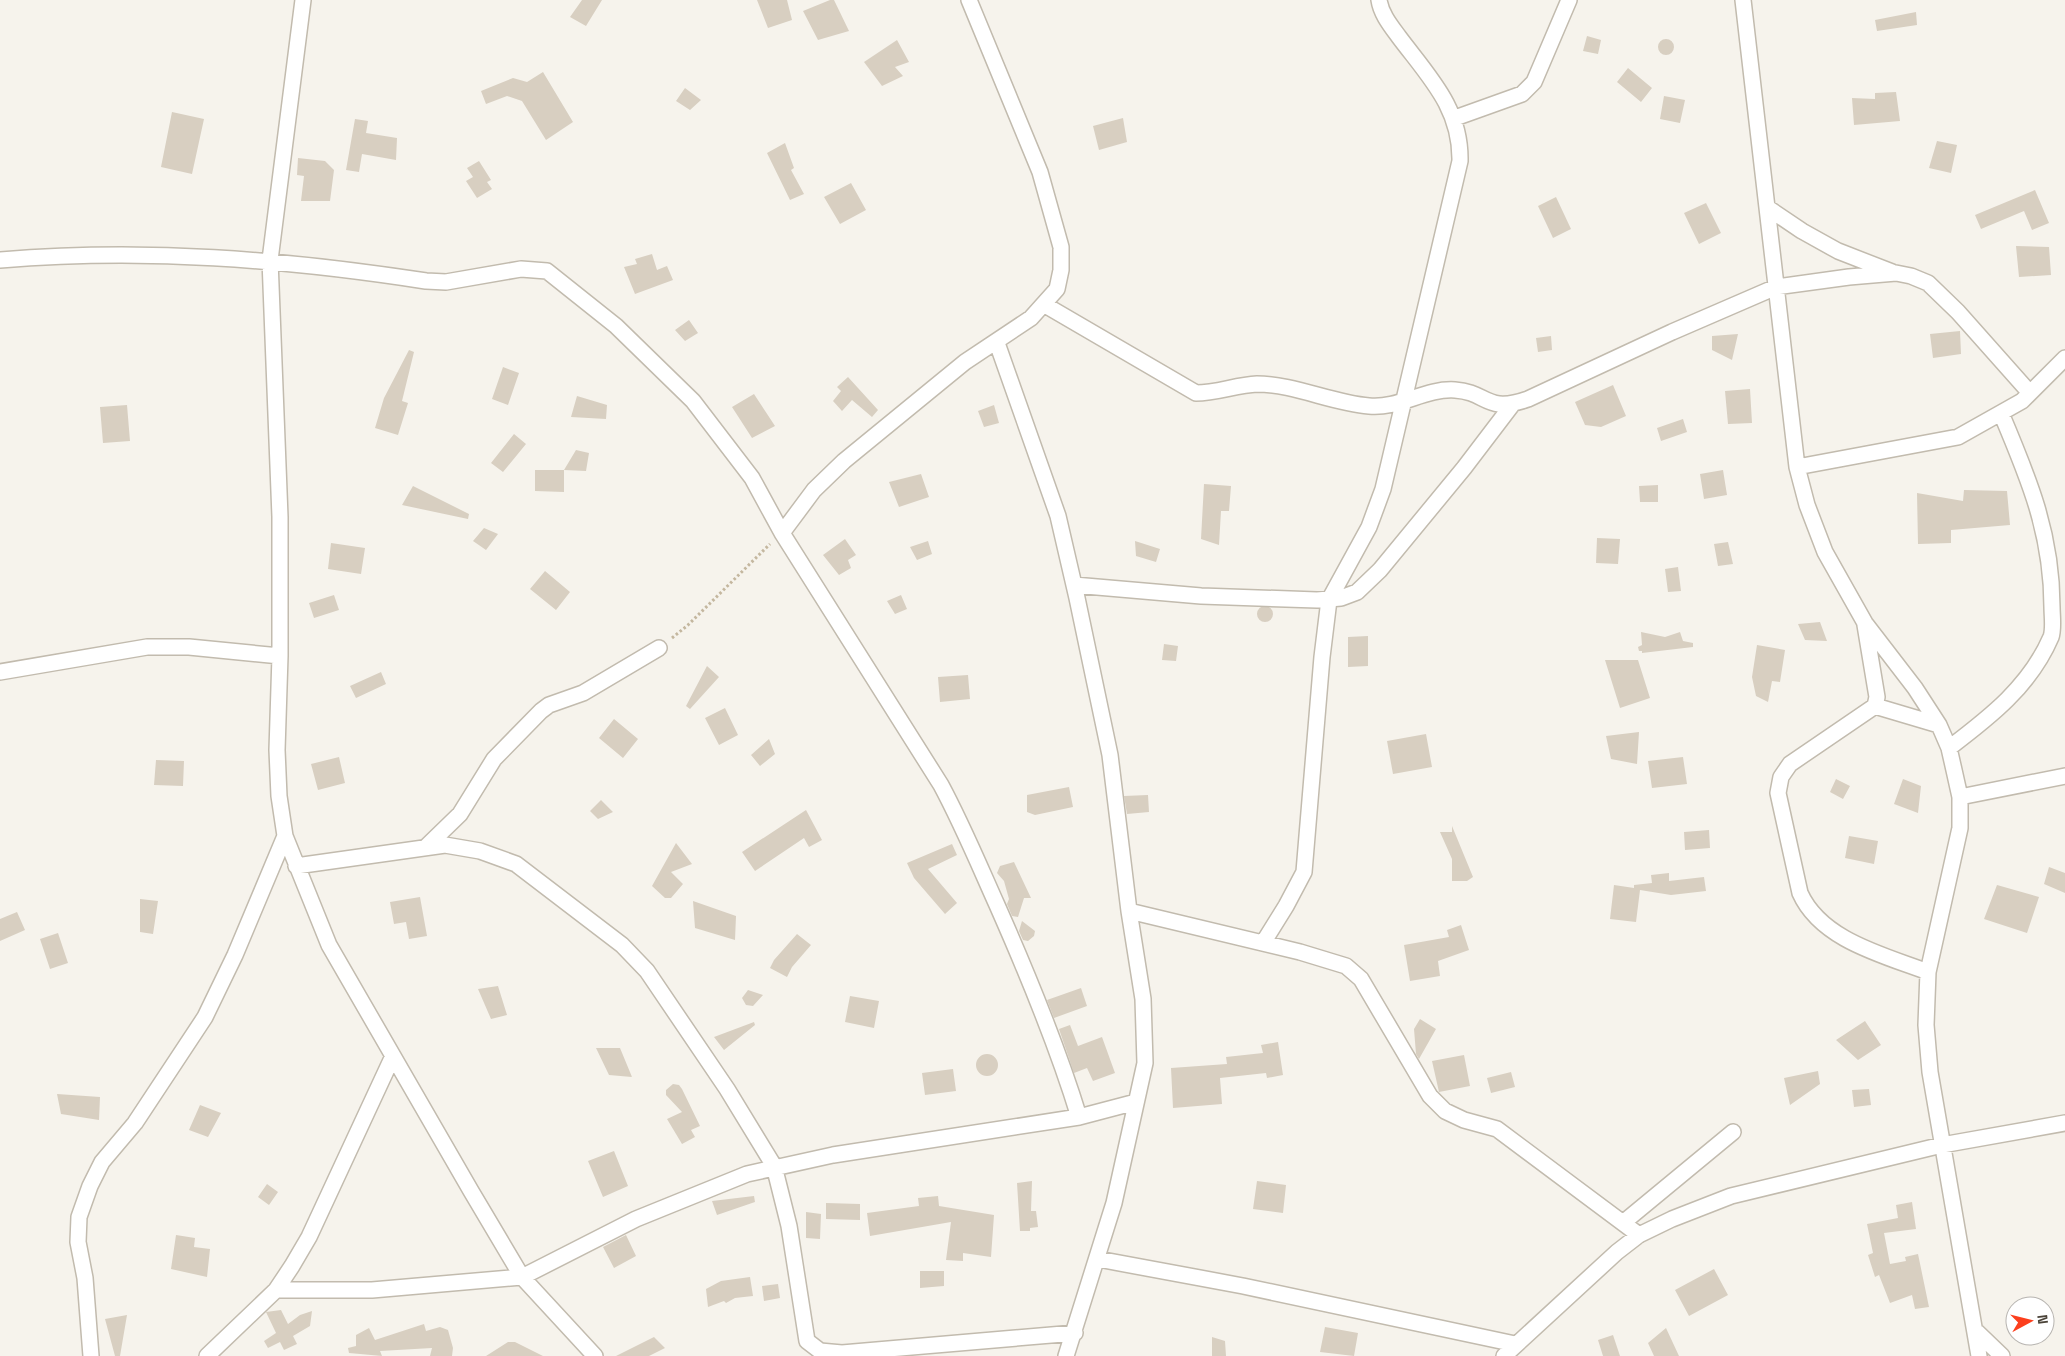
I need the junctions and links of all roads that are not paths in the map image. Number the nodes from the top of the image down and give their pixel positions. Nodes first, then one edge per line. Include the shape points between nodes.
1 (303, 0) edge
2 (970, 0) edge
3 (1379, 0) edge
4 (1569, 0) edge
5 (1743, 0) edge
6 (1455, 118) junction
7 (1768, 208) junction
8 (0, 260) edge
9 (270, 260) junction
10 (1896, 273) junction
11 (1776, 287) junction
12 (1045, 305) junction
13 (997, 343) junction
14 (2065, 358) edge
15 (2030, 393) junction
16 (1403, 401) junction
17 (1512, 405) junction
18 (2001, 414) junction
19 (1797, 467) junction
20 (782, 533) junction
21 (1074, 585) junction
22 (1329, 600) junction
23 (1865, 623) junction
24 (660, 648) road end
25 (280, 656) junction
26 (0, 672) edge
27 (1875, 706) junction
28 (1939, 726) junction
29 (1949, 748) junction
30 (2065, 776) edge
31 (1960, 797) junction
32 (285, 836) junction
33 (426, 847) junction
34 (296, 866) junction
35 (1129, 911) junction
36 (1263, 943) junction
37 (1928, 972) junction
38 (393, 1056) junction
39 (1136, 1102) junction
40 (1079, 1117) junction
41 (2065, 1123) edge
42 (1733, 1132) dead end
43 (1942, 1145) junction
44 (774, 1166) junction
45 (1624, 1222) junction
46 (1640, 1235) junction
47 (1098, 1258) junction
48 (522, 1277) junction
49 (276, 1290) junction
50 (1976, 1332) junction
51 (1075, 1333) junction
52 (1515, 1344) junction
53 (91, 1356) edge
54 (207, 1356) edge
55 (595, 1356) edge
56 (1066, 1356) edge
57 (1504, 1356) edge
58 (1979, 1356) edge
59 (2002, 1356) edge

1 - 9 street
2 - 12 street via 1040,172 1061,247 1057,290
3 - 6 street via 1386,19
4 - 6 street via 1534,82 1522,94
5 - 7 street
6 - 16 street via 1461,141 1460,161
7 - 10 street via 1838,251
7 - 11 street
8 - 9 street via 55,255 164,255
9 - 20 street via 426,282 446,282 521,270 553,274 616,326 698,407 752,478
9 - 25 street via 280,517
10 - 11 street
10 - 15 street via 1928,284 1958,312
11 - 17 street
11 - 19 street
12 - 13 street
12 - 16 street via 1196,393 1213,393 1256,384 1369,406 1390,406
13 - 20 street via 965,362 844,461 814,490
13 - 21 street via 1058,516
14 - 15 street
15 - 18 street
16 - 17 street via 1454,390 1499,406
16 - 22 street via 1383,489 1369,526
17 - 22 street via 1380,570 1357,592
18 - 19 street via 1958,438
18 - 29 street via 2024,466 2045,533 2052,586 2052,635 2031,675 1991,716
19 - 23 street via 1806,505 1825,552
20 - 40 street via 941,785 960,821 1026,970
21 - 22 street via 1201,596
21 - 35 street via 1115,784
22 - 36 street via 1304,872
23 - 27 street via 1877,697
23 - 28 street via 1915,688
24 - 33 street via 583,693 541,711 494,759 460,814
25 - 26 street via 189,647 147,647
25 - 32 street via 277,750
27 - 28 street
27 - 37 street via 1790,764 1781,776 1778,793 1800,893 1807,908 1824,925 1859,945
28 - 29 street
29 - 31 street
30 - 31 street
31 - 37 street via 1960,828
32 - 34 street
32 - 53 street via 205,1017 135,1124 102,1162 78,1217
33 - 34 street
33 - 44 street via 445,845 480,851 516,864 622,945 647,971 727,1089
34 - 38 street via 329,945
35 - 36 street
35 - 39 street via 1143,999 1146,1042 1146,1063
36 - 45 street via 1346,966 1361,979 1430,1096 1445,1110 1464,1120 1498,1129
37 - 43 street via 1926,1025
38 - 48 street
38 - 49 street via 309,1236
39 - 40 street
39 - 47 street via 1114,1203
40 - 44 street
41 - 43 street
42 - 45 street
43 - 46 street via 1731,1196
43 - 50 street
44 - 48 street via 636,1219
44 - 51 street via 789,1226 807,1341 820,1351 842,1353
45 - 46 street
46 - 52 street
47 - 51 street
47 - 52 street
48 - 49 street via 372,1290
48 - 55 street
49 - 54 street
50 - 58 street
50 - 59 street
51 - 56 street
52 - 57 street

